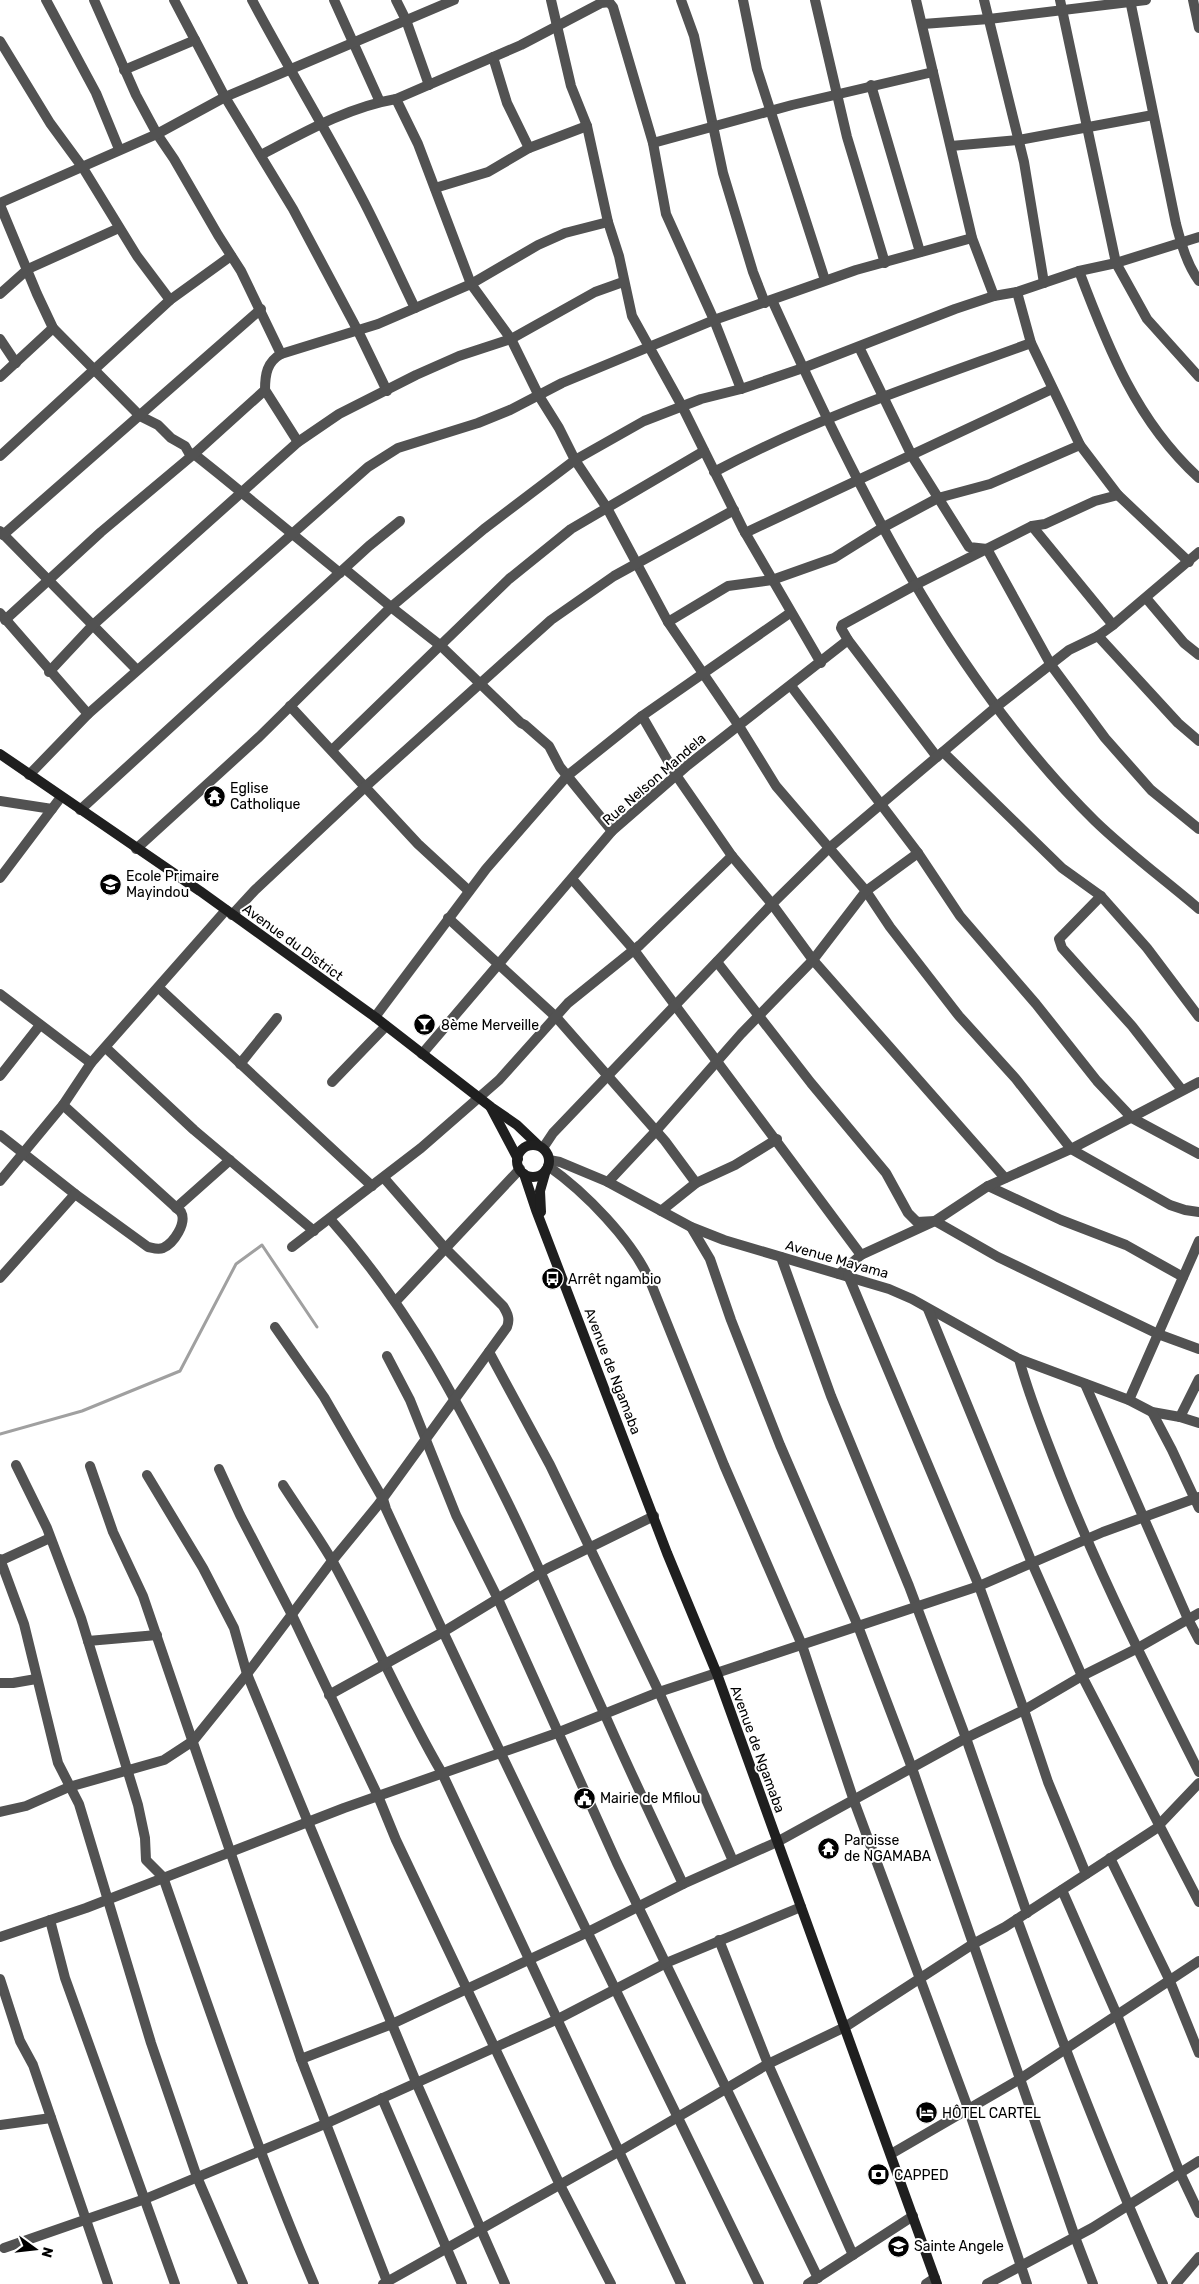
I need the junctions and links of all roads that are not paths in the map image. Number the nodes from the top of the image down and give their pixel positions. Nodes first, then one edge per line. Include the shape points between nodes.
1 (46, 0) edge
2 (94, 0) edge
3 (252, 0) edge
4 (334, 0) edge
5 (396, 0) edge
6 (454, 0) edge
7 (551, 0) edge
8 (681, 0) edge
9 (744, 0) edge
10 (815, 0) edge
11 (916, 0) edge
12 (984, 0) edge
13 (1146, 0) edge
14 (1193, 0) edge
15 (1130, 1) edge
16 (178, 2) edge
17 (1061, 5) edge
18 (989, 19) junction
19 (406, 20) junction
20 (923, 24) junction
21 (556, 25) junction
22 (1199, 28) edge
23 (0, 40) edge
24 (195, 40) junction
25 (353, 42) junction
26 (493, 57) junction
27 (124, 70) junction
28 (289, 71) junction
29 (933, 72) junction
30 (429, 85) junction
31 (872, 85) junction
32 (836, 95) junction
33 (225, 97) junction
34 (396, 99) junction
35 (380, 102) junction
36 (771, 112) junction
37 (1153, 115) junction
38 (320, 124) junction
39 (587, 126) junction
40 (712, 126) junction
41 (1087, 128) junction
42 (157, 134) junction
43 (1018, 140) junction
44 (653, 143) junction
45 (951, 146) junction
46 (529, 148) junction
47 (119, 149) junction
48 (261, 155) junction
49 (83, 168) junction
50 (435, 188) junction
51 (0, 204) edge
52 (608, 222) junction
53 (119, 228) junction
54 (1199, 237) edge
55 (972, 238) junction
56 (1181, 244) junction
57 (920, 252) junction
58 (231, 256) junction
59 (885, 263) junction
60 (1116, 263) junction
61 (28, 269) junction
62 (1079, 271) junction
63 (825, 280) junction
64 (1199, 281) edge
65 (623, 282) junction
66 (1044, 283) junction
67 (471, 284) junction
68 (1017, 292) junction
69 (0, 294) edge
70 (994, 296) junction
71 (170, 300) junction
72 (768, 302) junction
73 (415, 308) junction
74 (260, 309) junction
75 (714, 320) junction
76 (54, 328) junction
77 (358, 331) junction
78 (0, 339) edge
79 (511, 339) junction
80 (1031, 343) junction
81 (859, 347) junction
82 (650, 348) junction
83 (281, 354) junction
84 (16, 363) junction
85 (803, 368) junction
86 (94, 371) junction
87 (0, 377) edge
88 (1199, 377) edge
89 (740, 389) junction
90 (1052, 389) junction
91 (266, 390) junction
92 (387, 391) junction
93 (539, 396) junction
94 (883, 397) junction
95 (682, 406) junction
96 (140, 416) junction
97 (826, 419) junction
98 (298, 442) junction
99 (1080, 445) junction
100 (704, 451) junction
101 (194, 454) junction
102 (0, 456) edge
103 (912, 456) junction
104 (575, 460) junction
105 (714, 472) junction
106 (1199, 478) edge
107 (859, 481) junction
108 (241, 492) junction
109 (1118, 495) junction
110 (938, 498) junction
111 (607, 508) junction
112 (734, 510) junction
113 (400, 521) dead end
114 (1032, 526) junction
115 (882, 528) junction
116 (2, 533) edge
117 (292, 533) junction
118 (745, 533) junction
119 (987, 549) junction
120 (1199, 552) edge
121 (1189, 562) junction
122 (637, 563) junction
123 (343, 571) junction
124 (772, 580) junction
125 (48, 581) junction
126 (917, 584) junction
127 (1146, 598) junction
128 (391, 607) junction
129 (790, 613) junction
130 (3, 616) edge
131 (668, 622) junction
132 (94, 625) junction
133 (1113, 625) junction
134 (1098, 636) junction
135 (848, 640) junction
136 (441, 646) junction
137 (1198, 651) edge
138 (821, 662) junction
139 (1051, 665) junction
140 (137, 670) junction
141 (49, 672) junction
142 (703, 674) junction
143 (480, 684) junction
144 (791, 686) junction
145 (290, 706) junction
146 (996, 707) junction
147 (88, 714) junction
148 (642, 716) junction
149 (739, 726) junction
150 (1199, 741) edge
151 (332, 750) junction
152 (0, 754) edge
153 (940, 755) junction
154 (29, 775) junction
155 (676, 775) junction
156 (567, 776) junction
157 (365, 787) junction
158 (61, 797) junction
159 (0, 801) edge
160 (881, 806) junction
161 (52, 809) junction
162 (80, 810) junction
163 (1199, 828) edge
164 (612, 831) junction
165 (136, 849) junction
166 (828, 849) junction
167 (918, 853) junction
168 (732, 856) junction
169 (0, 878) edge
170 (572, 879) junction
171 (469, 891) junction
172 (866, 891) junction
173 (1101, 896) junction
174 (772, 904) junction
175 (1199, 909) edge
176 (229, 912) junction
177 (448, 918) junction
178 (634, 950) junction
179 (813, 960) junction
180 (717, 962) junction
181 (499, 964) junction
182 (159, 988) junction
183 (0, 994) edge
184 (675, 1006) junction
185 (758, 1015) junction
186 (375, 1017) junction
187 (556, 1017) junction
188 (1199, 1017) edge
189 (277, 1018) dead end
190 (40, 1025) junction
191 (386, 1026) junction
192 (106, 1048) junction
193 (422, 1054) junction
194 (716, 1062) junction
195 (92, 1063) junction
196 (240, 1064) junction
197 (0, 1076) edge
198 (608, 1076) junction
199 (332, 1082) dead end
200 (1199, 1082) edge
201 (1182, 1090) junction
202 (479, 1097) junction
203 (63, 1105) junction
204 (491, 1107) junction
205 (1132, 1118) junction
206 (655, 1132) junction
207 (0, 1136) edge
208 (777, 1139) junction
209 (541, 1147) junction
210 (1071, 1149) junction
211 (23, 1153) junction
212 (1199, 1154) edge
213 (230, 1160) junction
214 (548, 1165) junction
215 (521, 1167) junction
216 (384, 1178) junction
217 (1005, 1178) junction
218 (0, 1180) edge
219 (608, 1182) junction
220 (696, 1183) junction
221 (372, 1186) junction
222 (988, 1186) junction
223 (74, 1194) junction
224 (176, 1208) junction
225 (662, 1212) junction
226 (1199, 1212) edge
227 (330, 1219) junction
228 (935, 1221) junction
229 (691, 1226) junction
230 (544, 1228) junction
231 (314, 1231) junction
232 (1199, 1241) edge
233 (292, 1247) dead end
234 (446, 1248) junction
235 (861, 1255) junction
236 (781, 1257) junction
237 (844, 1274) junction
238 (1183, 1277) junction
239 (0, 1278) edge
240 (396, 1301) junction
241 (928, 1309) junction
242 (275, 1327) dead end
243 (1158, 1334) junction
244 (1199, 1349) edge
245 (489, 1352) junction
246 (387, 1356) dead end
247 (1019, 1359) junction
248 (1199, 1379) edge
249 (1085, 1384) junction
250 (455, 1398) junction
251 (1129, 1400) junction
252 (1152, 1412) junction
253 (1180, 1417) junction
254 (1199, 1423) edge
255 (427, 1438) junction
256 (16, 1465) dead end
257 (90, 1466) dead end
258 (220, 1469) dead end
259 (147, 1475) dead end
260 (283, 1485) dead end
261 (383, 1498) junction
262 (1198, 1501) edge
263 (654, 1516) junction
264 (1144, 1517) junction
265 (50, 1538) junction
266 (1086, 1540) junction
267 (589, 1548) junction
268 (0, 1560) edge
269 (332, 1561) junction
270 (1032, 1563) junction
271 (542, 1572) junction
272 (978, 1586) junction
273 (498, 1599) junction
274 (917, 1606) junction
275 (1199, 1613) edge
276 (292, 1614) junction
277 (1188, 1620) junction
278 (858, 1626) junction
279 (443, 1632) junction
280 (157, 1635) junction
281 (1199, 1640) edge
282 (88, 1641) junction
283 (802, 1645) junction
284 (1136, 1649) junction
285 (386, 1664) junction
286 (247, 1674) junction
287 (717, 1674) junction
288 (1082, 1676) junction
289 (36, 1679) junction
290 (0, 1683) edge
291 (659, 1692) junction
292 (329, 1695) junction
293 (1024, 1710) junction
294 (604, 1715) junction
295 (557, 1733) junction
296 (966, 1738) junction
297 (193, 1741) junction
298 (501, 1752) junction
299 (912, 1768) junction
300 (127, 1772) junction
301 (1199, 1772) edge
302 (442, 1773) junction
303 (1199, 1783) edge
304 (69, 1787) junction
305 (378, 1796) junction
306 (854, 1801) junction
307 (0, 1812) edge
308 (308, 1822) junction
309 (1159, 1825) junction
310 (777, 1842) junction
311 (231, 1851) junction
312 (1110, 1858) junction
313 (734, 1861) junction
314 (1086, 1874) junction
315 (163, 1878) junction
316 (683, 1884) junction
317 (1062, 1890) junction
318 (106, 1899) junction
319 (1199, 1902) edge
320 (639, 1906) junction
321 (802, 1907) junction
322 (1027, 1913) junction
323 (1017, 1919) junction
324 (50, 1920) junction
325 (586, 1933) junction
326 (0, 1937) edge
327 (719, 1940) junction
328 (973, 1944) junction
329 (530, 1958) junction
330 (1199, 1960) edge
331 (666, 1962) junction
332 (920, 1979) junction
333 (1169, 1979) junction
334 (0, 1980) edge
335 (614, 1988) junction
336 (468, 1989) junction
337 (4, 2004) edge
338 (1117, 2015) junction
339 (558, 2019) junction
340 (392, 2024) junction
341 (845, 2027) junction
342 (495, 2048) junction
343 (1065, 2050) junction
344 (1199, 2053) edge
345 (301, 2060) junction
346 (768, 2064) junction
347 (1020, 2079) junction
348 (416, 2082) junction
349 (726, 2089) junction
350 (382, 2098) junction
351 (968, 2108) junction
352 (678, 2117) junction
353 (52, 2118) junction
354 (325, 2124) junction
355 (0, 2125) edge
356 (262, 2149) junction
357 (620, 2151) junction
358 (891, 2154) junction
359 (1199, 2161) edge
360 (1180, 2173) junction
361 (197, 2177) junction
362 (560, 2185) junction
363 (145, 2199) junction
364 (1128, 2206) junction
365 (1199, 2213) edge
366 (913, 2216) junction
367 (86, 2221) junction
368 (480, 2230) junction
369 (1075, 2237) junction
370 (4, 2248) dead end
371 (448, 2248) junction
372 (853, 2254) junction
373 (1199, 2257) edge
374 (1021, 2267) junction
375 (818, 2278) junction
376 (933, 2282) edge
377 (386, 2283) edge
378 (108, 2284) edge
379 (174, 2284) edge
380 (243, 2284) edge
381 (314, 2284) edge
382 (462, 2284) edge
383 (505, 2284) edge
384 (611, 2284) edge
385 (682, 2284) edge
386 (759, 2284) edge
387 (808, 2284) edge
388 (987, 2284) edge
389 (1027, 2284) edge
390 (1093, 2284) edge
391 (1164, 2284) edge
392 (1176, 2284) edge

1 - 47 street via 96,93
2 - 27 street
3 - 28 street
4 - 25 street
5 - 19 street
6 - 19 street
7 - 21 street
8 - 40 street via 694,36
9 - 36 street via 758,69
10 - 32 street
11 - 20 street
12 - 18 street
13 - 15 street
14 - 22 street
15 - 17 street
15 - 37 street
16 - 24 street
17 - 18 street
17 - 41 street
18 - 20 street
18 - 43 street
19 - 25 street
19 - 30 street
20 - 29 street
21 - 26 street
21 - 39 street via 571,86
21 - 44 street via 601,3 609,2 613,6
23 - 49 street via 50,123
24 - 27 street
24 - 33 street
25 - 28 street
25 - 35 street
26 - 30 street
26 - 46 street via 507,103
27 - 42 street
28 - 33 street
28 - 38 street
29 - 31 street
29 - 45 street
30 - 34 street
31 - 32 street
31 - 57 street
32 - 36 street
32 - 59 street
33 - 42 street
33 - 48 street
34 - 35 street
34 - 50 street
35 - 38 street
36 - 40 street
36 - 63 street
37 - 41 street
37 - 56 street
38 - 48 street
38 - 73 street via 364,202
39 - 46 street
39 - 52 street
40 - 44 street
40 - 72 street via 753,272
41 - 43 street
41 - 60 street
42 - 47 street
42 - 58 street
43 - 45 street
43 - 66 street
44 - 75 street via 666,214
45 - 55 street
46 - 50 street via 488,172
47 - 49 street
48 - 77 street
49 - 51 street
49 - 53 street
50 - 67 street
51 - 61 street
52 - 65 street
52 - 67 street via 565,233 538,245
53 - 61 street
53 - 71 street
54 - 56 street
55 - 57 street
55 - 70 street
56 - 60 street
56 - 64 street
57 - 59 street
58 - 71 street
58 - 74 street
59 - 63 street
60 - 62 street
60 - 88 street via 1147,319
61 - 69 street
61 - 76 street via 36,294
62 - 66 street
62 - 106 street via 1124,381 1145,415
63 - 72 street
65 - 79 street via 595,292
65 - 82 street via 632,316
66 - 68 street
67 - 73 street
67 - 79 street
68 - 70 street
68 - 80 street
70 - 81 street
71 - 86 street
72 - 75 street
72 - 85 street
73 - 77 street
74 - 83 street
74 - 96 street
75 - 82 street
75 - 89 street
76 - 84 street
76 - 86 street
77 - 83 street
77 - 92 street
78 - 84 street
79 - 92 street via 459,356
79 - 93 street
80 - 90 street
80 - 94 street
81 - 85 street
81 - 94 street
82 - 93 street
82 - 95 street
83 - 91 street via 270,362 265,378
84 - 87 street
85 - 89 street
85 - 97 street
86 - 96 street
86 - 102 street
89 - 95 street
90 - 99 street
90 - 103 street
91 - 98 street
91 - 101 street
92 - 98 street via 339,414
93 - 104 street
93 - 117 street via 478,423 398,448 368,467
94 - 97 street
94 - 103 street
95 - 100 street
95 - 104 street via 644,421
96 - 101 street via 158,425
96 - 116 street
97 - 105 street
97 - 107 street
98 - 108 street
99 - 109 street
99 - 110 street via 990,484
100 - 105 street
100 - 111 street
101 - 108 street
101 - 125 street
103 - 107 street
103 - 110 street
104 - 111 street
104 - 128 street via 484,529
105 - 112 street
107 - 115 street
107 - 118 street
108 - 117 street
108 - 132 street
109 - 114 street via 1095,501 1045,524
109 - 121 street
110 - 115 street
110 - 119 street via 969,547
111 - 122 street
111 - 136 street via 571,529 509,579
112 - 118 street
112 - 122 street
113 - 123 street
114 - 119 street
114 - 133 street
115 - 124 street via 834,558
115 - 126 street
116 - 125 street
117 - 123 street
117 - 140 street
118 - 124 street
119 - 126 street
119 - 139 street
120 - 121 street
121 - 127 street
122 - 131 street
122 - 143 street via 551,620
123 - 128 street
123 - 162 street
124 - 129 street
124 - 131 street via 728,586
125 - 130 street
125 - 132 street
126 - 135 street via 842,625
126 - 146 street
127 - 133 street
127 - 137 street via 1184,643
128 - 136 street
128 - 145 street
129 - 138 street
129 - 142 street
130 - 141 street
131 - 142 street
132 - 140 street
132 - 141 street
133 - 134 street
134 - 139 street via 1069,650
134 - 150 street via 1178,723
135 - 138 street, Rue Nelson Mandela
135 - 153 street
136 - 143 street
136 - 151 street
138 - 144 street, Rue Nelson Mandela
139 - 146 street
139 - 163 street via 1105,738 1151,790
140 - 147 street
141 - 147 street
142 - 148 street
142 - 149 street
143 - 156 street via 548,746
143 - 157 street
144 - 149 street, Rue Nelson Mandela
144 - 160 street
145 - 151 street
145 - 165 street
146 - 153 street
146 - 175 street via 1096,822
147 - 154 street
148 - 155 street
148 - 156 street
149 - 155 street, Rue Nelson Mandela
149 - 166 street via 776,786
151 - 157 street
152 - 154 street, Avenue du District
153 - 160 street
153 - 173 street via 1062,868
154 - 158 street, Avenue du District
155 - 164 street, Rue Nelson Mandela
155 - 168 street
156 - 164 street
156 - 171 street
157 - 171 street via 418,844
157 - 176 street
158 - 161 street
158 - 162 street, Avenue du District
159 - 161 street
160 - 166 street
160 - 167 street
161 - 169 street
162 - 165 street, Avenue du District
164 - 170 street, Rue Nelson Mandela
165 - 176 street, Avenue du District
166 - 172 street
166 - 174 street
167 - 172 street
167 - 205 street via 960,916 1097,1081
168 - 174 street
168 - 178 street
170 - 178 street
170 - 181 street, Rue Nelson Mandela
171 - 177 street
172 - 179 street
172 - 210 street via 959,1016 1016,1079
173 - 188 street via 1147,948
173 - 201 street via 1059,939 1062,948 1132,1026
174 - 179 street
174 - 180 street
176 - 182 street
176 - 186 street, Avenue du District
177 - 181 street
177 - 186 street
178 - 184 street
178 - 187 street via 568,1003
179 - 185 street
179 - 217 street
180 - 184 street
180 - 185 street
181 - 187 street
181 - 193 street, Rue Nelson Mandela
182 - 192 street
182 - 196 street
183 - 190 street
184 - 194 street
184 - 198 street
185 - 194 street
185 - 228 street via 886,1173 908,1213 917,1222
186 - 191 street, Avenue du District
187 - 198 street
187 - 202 street via 499,1080
189 - 196 street
190 - 195 street
190 - 197 street
191 - 193 street, Avenue du District
191 - 199 street
192 - 195 street
192 - 213 street
193 - 202 street, Avenue du District
194 - 206 street
194 - 208 street
195 - 203 street
196 - 221 street
198 - 206 street
198 - 209 street
200 - 201 street
201 - 205 street
202 - 204 street, Avenue du District
202 - 216 street
203 - 211 street
203 - 224 street
204 - 209 street, Avenue du District
204 - 215 street, Avenue du District
205 - 210 street
205 - 212 street
206 - 219 street
206 - 220 street
207 - 211 street
208 - 220 street
208 - 235 street
209 - 214 street
209 - 215 street via 526,1146 520,1152
210 - 217 street
210 - 226 street via 1170,1205
211 - 218 street
211 - 223 street
213 - 224 street
213 - 231 street
214 - 215 street via 538,1176 531,1176
214 - 219 street, Avenue Mayama via 560,1162
214 - 230 street, Avenue de Ngamaba via 540,1191
214 - 283 street via 610,1223 645,1269 724,1466
215 - 230 street, Avenue de Ngamaba
215 - 234 street
216 - 221 street
216 - 234 street
217 - 222 street
219 - 225 street, Avenue Mayama
220 - 225 street
221 - 227 street
222 - 228 street
222 - 238 street via 1061,1220 1126,1245
223 - 224 street via 148,1247 157,1250 164,1248 182,1227 184,1217
223 - 239 street
225 - 229 street, Avenue Mayama
227 - 231 street
227 - 240 street
228 - 235 street
228 - 243 street via 998,1257
229 - 236 street, Avenue Mayama
229 - 278 street via 710,1259 780,1445
230 - 263 street, Avenue de Ngamaba
231 - 233 street
232 - 238 street
234 - 240 street
234 - 245 street via 508,1313 507,1327
235 - 237 street
236 - 237 street, Avenue Mayama
236 - 274 street via 831,1396
237 - 241 street, Avenue Mayama via 889,1289
237 - 272 street
238 - 243 street
240 - 250 street
241 - 247 street, Avenue Mayama
241 - 270 street
242 - 261 street via 324,1397
243 - 244 street
243 - 251 street
245 - 250 street
245 - 267 street via 550,1465
246 - 255 street
247 - 249 street, Avenue Mayama
247 - 266 street
248 - 253 street
249 - 251 street, Avenue Mayama
249 - 264 street
250 - 255 street
250 - 271 street
251 - 252 street, Avenue Mayama
252 - 253 street, Avenue Mayama
252 - 262 street
253 - 254 street, Avenue Mayama
255 - 261 street
255 - 273 street via 456,1515
256 - 265 street
257 - 280 street via 113,1532
258 - 276 street via 240,1515
259 - 286 street via 203,1568 234,1628
260 - 269 street
261 - 269 street
261 - 279 street
262 - 264 street
263 - 267 street
263 - 287 street, Avenue de Ngamaba
264 - 266 street
264 - 277 street
265 - 268 street
265 - 282 street
266 - 270 street
266 - 284 street
267 - 271 street
267 - 291 street
268 - 289 street via 24,1624
269 - 276 street
269 - 285 street
270 - 272 street
270 - 288 street
271 - 273 street
271 - 294 street
272 - 274 street
272 - 293 street
273 - 279 street
273 - 295 street
274 - 278 street
274 - 296 street
275 - 277 street
276 - 286 street
276 - 292 street
277 - 281 street
277 - 284 street
278 - 283 street
278 - 299 street
279 - 285 street
279 - 298 street
280 - 282 street
280 - 297 street
282 - 300 street
283 - 287 street
283 - 306 street
284 - 288 street
284 - 301 street
285 - 292 street
285 - 302 street via 420,1736
286 - 297 street
286 - 308 street
287 - 291 street
287 - 310 street, Avenue de Ngamaba
288 - 293 street
288 - 309 street
289 - 290 street
289 - 304 street via 58,1763
291 - 294 street
291 - 313 street
292 - 305 street
293 - 296 street
293 - 314 street via 1048,1782
294 - 295 street
294 - 316 street
295 - 298 street
295 - 320 street
296 - 299 street
296 - 322 street
297 - 300 street via 164,1760
297 - 311 street
298 - 302 street
298 - 325 street
299 - 306 street
299 - 328 street
300 - 304 street
300 - 315 street via 138,1805 146,1860
302 - 305 street
302 - 329 street
303 - 309 street
304 - 307 street via 26,1806
304 - 318 street via 79,1804
305 - 308 street
305 - 336 street
306 - 310 street
306 - 332 street
308 - 311 street
308 - 340 street
309 - 312 street
309 - 319 street
310 - 313 street
310 - 321 street, Avenue de Ngamaba
311 - 315 street
311 - 345 street
312 - 314 street
312 - 333 street
313 - 316 street
314 - 317 street
315 - 318 street
315 - 356 street
316 - 320 street
317 - 322 street
317 - 338 street
318 - 324 street
318 - 361 street
320 - 325 street
320 - 331 street
321 - 327 street
321 - 341 street, Avenue de Ngamaba
322 - 323 street
323 - 328 street
323 - 343 street
324 - 326 street
324 - 363 street via 65,1978
325 - 329 street
325 - 335 street
327 - 331 street
327 - 346 street
328 - 332 street
328 - 347 street
329 - 336 street
329 - 339 street
330 - 333 street
331 - 335 street
331 - 349 street
332 - 341 street
332 - 351 street
333 - 338 street
333 - 344 street
334 - 337 street
335 - 339 street
335 - 352 street
336 - 340 street
336 - 342 street
337 - 353 street via 33,2065
338 - 343 street
338 - 360 street
339 - 342 street
339 - 357 street
340 - 345 street
340 - 348 street
341 - 346 street
341 - 358 street, Avenue de Ngamaba
342 - 348 street
342 - 362 street
343 - 347 street
343 - 364 street
345 - 354 street
346 - 349 street
346 - 372 street
347 - 351 street
347 - 369 street
348 - 350 street
348 - 368 street
349 - 352 street
349 - 375 street
350 - 354 street
350 - 371 street
351 - 358 street
351 - 374 street
352 - 357 street
352 - 386 street
353 - 355 street
353 - 367 street
354 - 356 street
354 - 377 street
356 - 361 street
356 - 381 street
357 - 362 street
357 - 385 street
358 - 366 street, Avenue de Ngamaba
359 - 360 street
360 - 364 street
360 - 365 street
361 - 363 street
361 - 380 street
362 - 368 street
362 - 384 street
363 - 367 street
363 - 379 street
364 - 369 street
364 - 391 street
366 - 372 street
366 - 376 street, Avenue de Ngamaba
367 - 370 street
367 - 378 street
368 - 371 street
368 - 383 street
369 - 374 street
369 - 390 street
371 - 377 street
371 - 382 street
372 - 375 street
373 - 392 street
374 - 388 street
374 - 389 street
375 - 387 street

